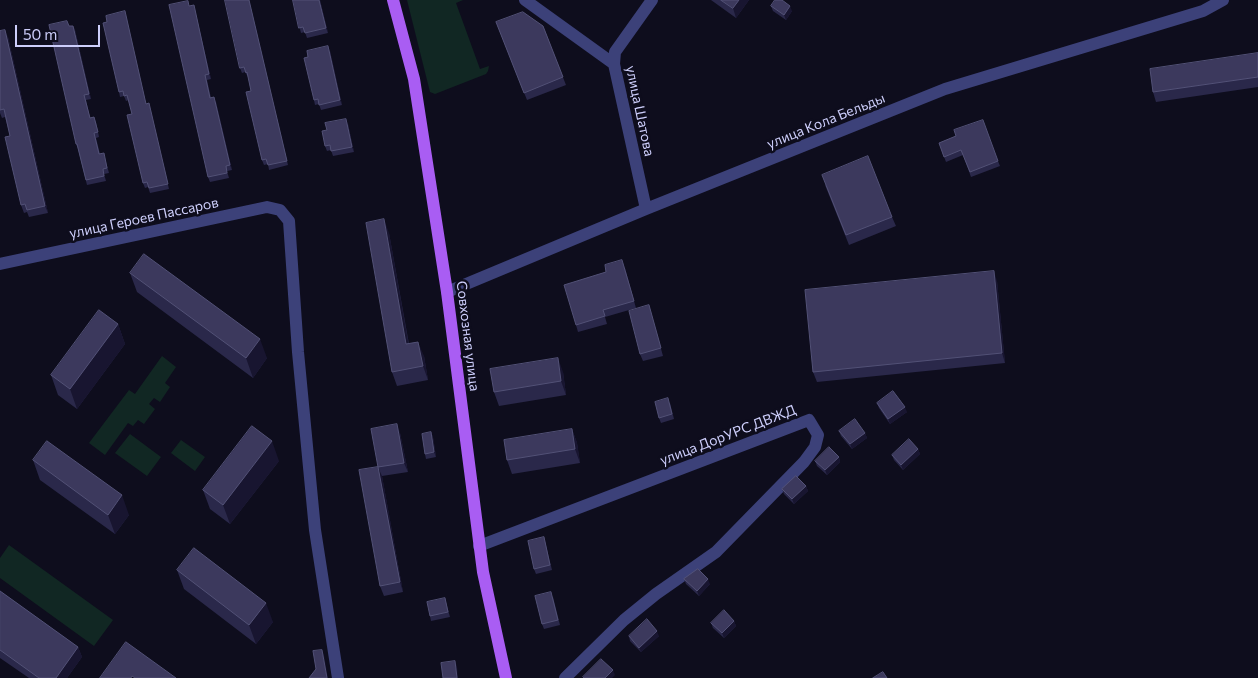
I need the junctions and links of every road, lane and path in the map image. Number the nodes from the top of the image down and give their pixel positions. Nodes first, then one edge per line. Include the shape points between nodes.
1 (393, 0) edge
2 (525, 0) edge
3 (652, 0) edge
4 (1223, 0) edge
5 (614, 64) junction
6 (646, 209) junction
7 (0, 264) edge
8 (447, 292) junction
9 (479, 546) junction
10 (338, 678) edge
11 (506, 678) edge
12 (565, 678) edge

1 - 8 main road, Совхозная улица via 414,79
2 - 5 street
3 - 5 street, улица Шатова via 615,52
4 - 6 street, улица Кола Бельды via 1203,11 945,89
5 - 6 street, улица Шатова
6 - 8 street, улица Кола Бельды
7 - 10 street, улица Героев Пассаров via 267,207 280,210 289,221 315,530
8 - 9 main road, Совхозная улица
9 - 11 main road, Совхозная улица
9 - 12 street, улица ДорУРС ДВЖД via 809,420 818,435 815,447 774,494 716,552 624,620

